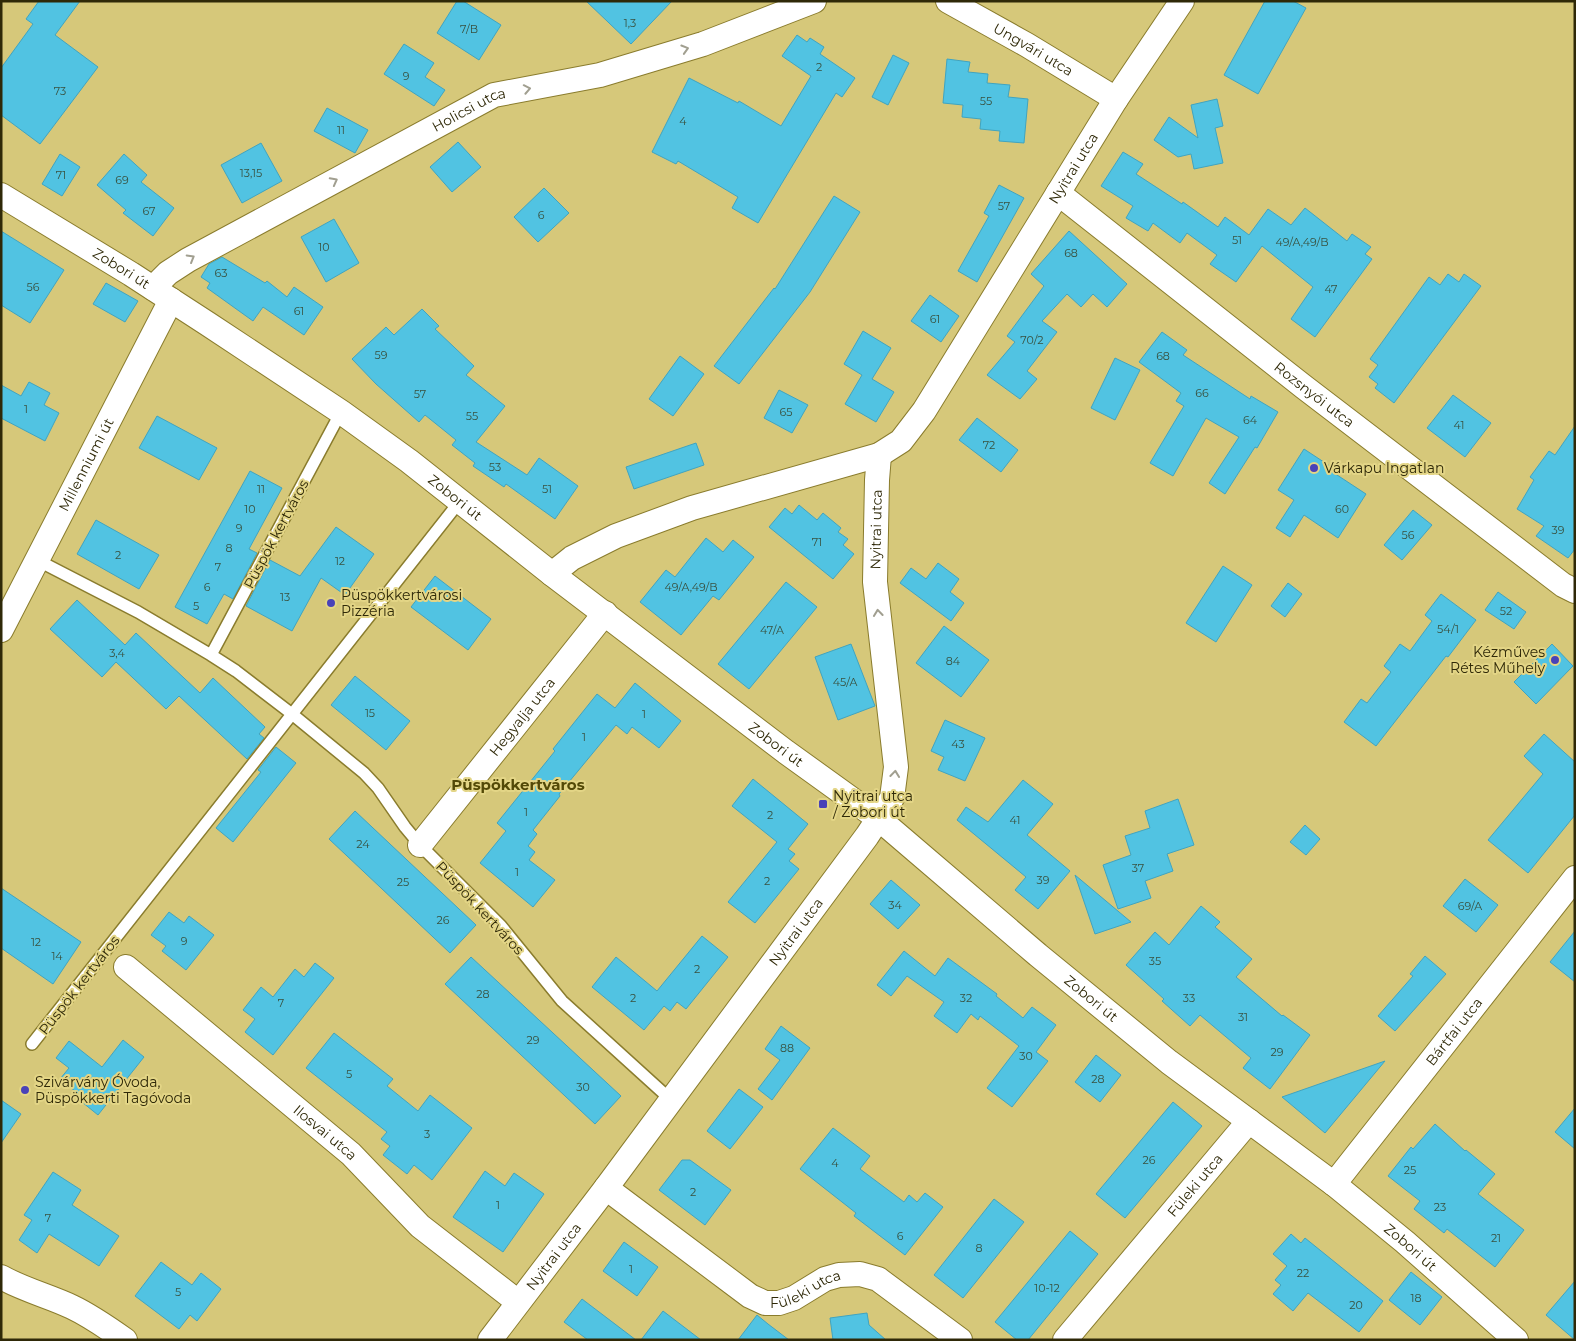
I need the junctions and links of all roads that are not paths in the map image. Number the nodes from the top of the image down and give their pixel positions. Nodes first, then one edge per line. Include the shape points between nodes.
1 (814, 1) edge
2 (948, 1) edge
3 (1182, 1) edge
4 (1116, 99) junction
5 (1058, 192) junction
6 (1, 195) edge
7 (162, 294) junction
8 (341, 412) junction
9 (879, 455) junction
10 (460, 501) junction
11 (37, 560) junction
12 (552, 574) junction
13 (1575, 591) edge
14 (605, 613) junction
15 (1, 630) edge
16 (211, 655) junction
17 (292, 714) junction
18 (879, 819) junction
19 (420, 845) junction
20 (1575, 878) edge
21 (126, 967) dead end
22 (32, 1044) dead end
23 (670, 1099) junction
24 (1249, 1121) junction
25 (1334, 1184) junction
26 (606, 1188) junction
27 (1, 1277) edge
28 (518, 1302) junction
29 (125, 1340) edge
30 (490, 1340) edge
31 (960, 1340) edge
32 (1065, 1340) edge
33 (1516, 1340) edge

7 -> 1 street, Holicsi utca via 168,273 188,260 494,95 600,75 703,44
2 - 4 street, Ungvári utca
3 - 4 street, Nyitrai utca
4 - 5 street, Nyitrai utca
5 - 9 street, Nyitrai utca via 924,411 900,441
5 - 13 street, Rozsnyói utca via 1308,390 1563,586
6 - 7 street, Zobori út
7 - 8 street, Zobori út
7 - 11 street, Millenniumi út
8 - 10 street, Zobori út
8 - 16 lane, Püspök kertváros
9 - 12 street, Nyitrai utca via 692,508 616,536 572,558
18 -> 9 street, Nyitrai utca via 892,798 896,767 876,582
10 - 12 street, Zobori út
10 - 17 lane, Püspök kertváros
11 - 15 street, Millenniumi út
11 - 16 lane, Püspök kertváros via 138,612
12 - 14 street, Zobori út
14 - 18 street, Zobori út
14 - 19 street, Hegyalja utca
16 - 17 lane, Püspök kertváros
17 - 19 lane, Püspök kertváros via 364,773
17 - 22 lane, Püspök kertváros
18 - 23 street, Nyitrai utca
18 - 24 street, Zobori út via 1045,962 1169,1062
19 - 23 lane, Püspök kertváros via 501,926 562,1002
20 - 25 street, Bártfai utca
21 - 28 street, Ilosvai utca via 351,1154 420,1226
23 - 26 street, Nyitrai utca
24 - 25 street, Zobori út
24 - 32 street, Füleki utca
25 - 33 street, Zobori út
26 - 28 street, Nyitrai utca
26 - 31 street, Füleki utca via 750,1296 765,1303 794,1298 824,1279 860,1274 878,1279
27 - 29 street via 72,1307
28 - 30 street, Nyitrai utca

